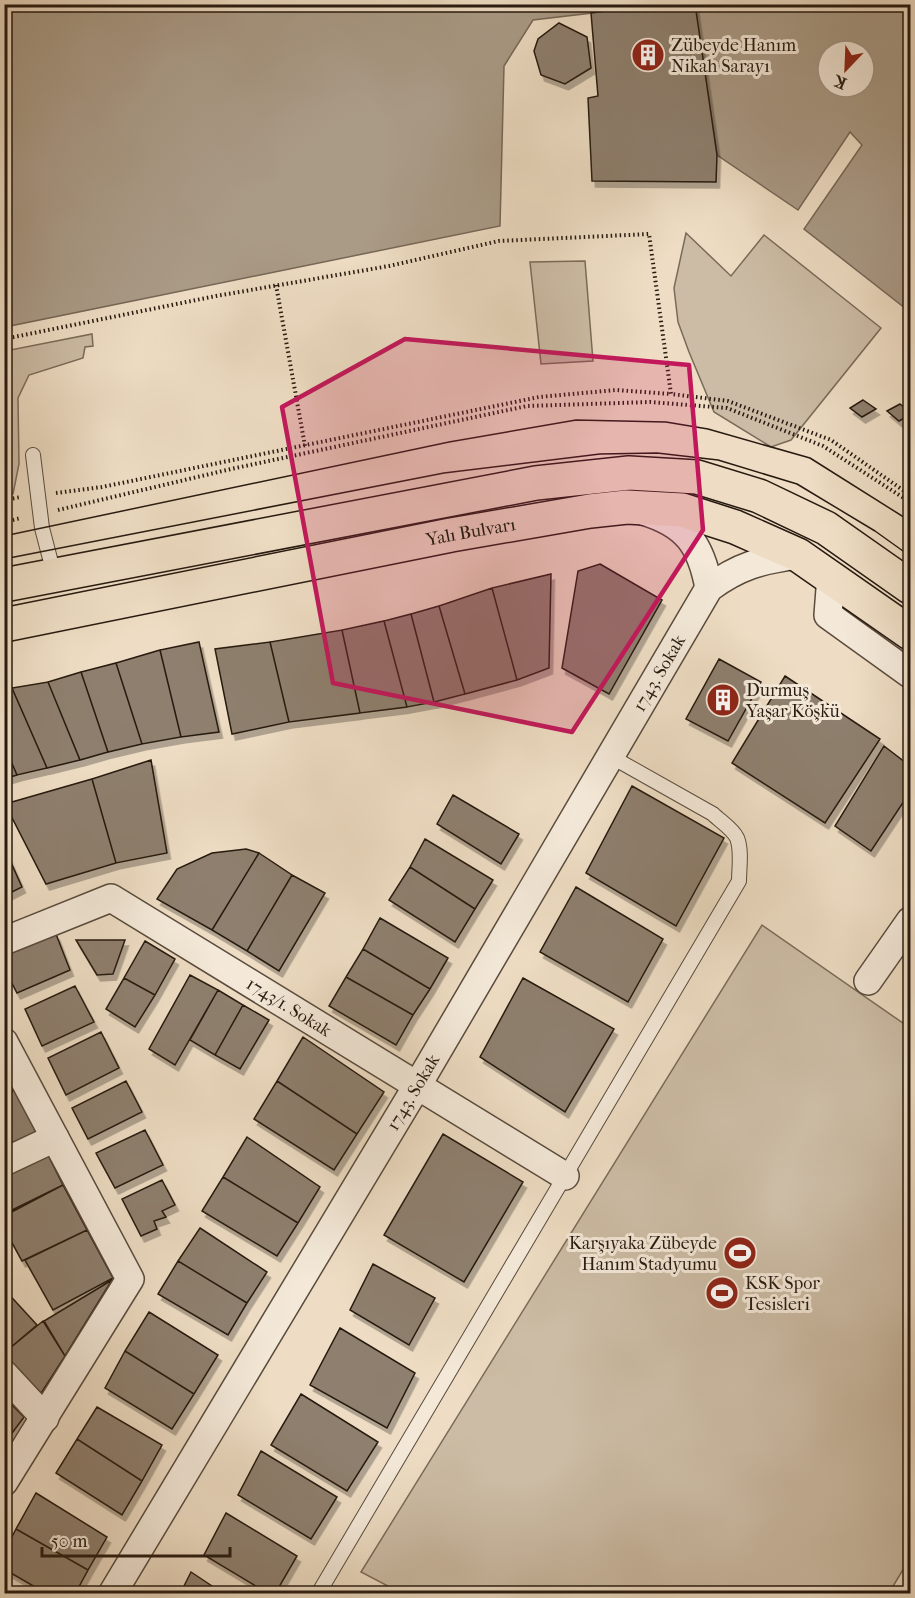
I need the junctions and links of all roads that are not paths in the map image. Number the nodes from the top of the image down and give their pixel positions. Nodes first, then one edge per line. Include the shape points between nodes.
1 (33, 455) dead end
2 (627, 507) junction
3 (798, 555) junction
4 (54, 574) junction
5 (831, 576) junction
6 (4, 585) edge
7 (910, 587) edge
8 (709, 588) junction
9 (4, 625) edge
10 (910, 633) edge
11 (910, 674) edge
12 (610, 756) junction
13 (910, 921) edge
14 (4, 941) edge
15 (868, 981) dead end
16 (4, 1042) edge
17 (417, 1086) junction
18 (55, 1138) junction
19 (4, 1162) edge
20 (565, 1176) junction
21 (4, 1374) edge
22 (45, 1418) junction
23 (4, 1482) edge
24 (112, 1593) edge
25 (318, 1593) edge

1 - 4 lane via 40,514
2 - 3 main road, Yalı Bulvarı via 682,510 735,527
2 - 8 street via 659,516 682,530 698,549
2 - 9 main road, Yalı Bulvarı via 451,535
3 - 5 main road, Yalı Bulvarı
3 - 8 street, 1743. Sokak via 753,563
4 - 6 main road, Yalı Bulvarı
4 - 7 main road, Yalı Bulvarı via 536,483 629,473 697,477 759,496 826,528
5 - 10 main road, Yalı Bulvarı
5 - 11 street via 828,615
8 - 12 street, 1743. Sokak
12 - 17 street, 1743. Sokak
12 - 20 lane via 713,814 725,825 737,838 739,881
13 - 15 street
14 - 17 street, 1743/1. Sokak via 111,898
16 - 18 street
17 - 20 street, 1743/1. Sokak
17 - 24 street, 1743. Sokak
18 - 19 street
18 - 22 street via 130,1279
20 - 25 lane
21 - 22 street
22 - 23 street

